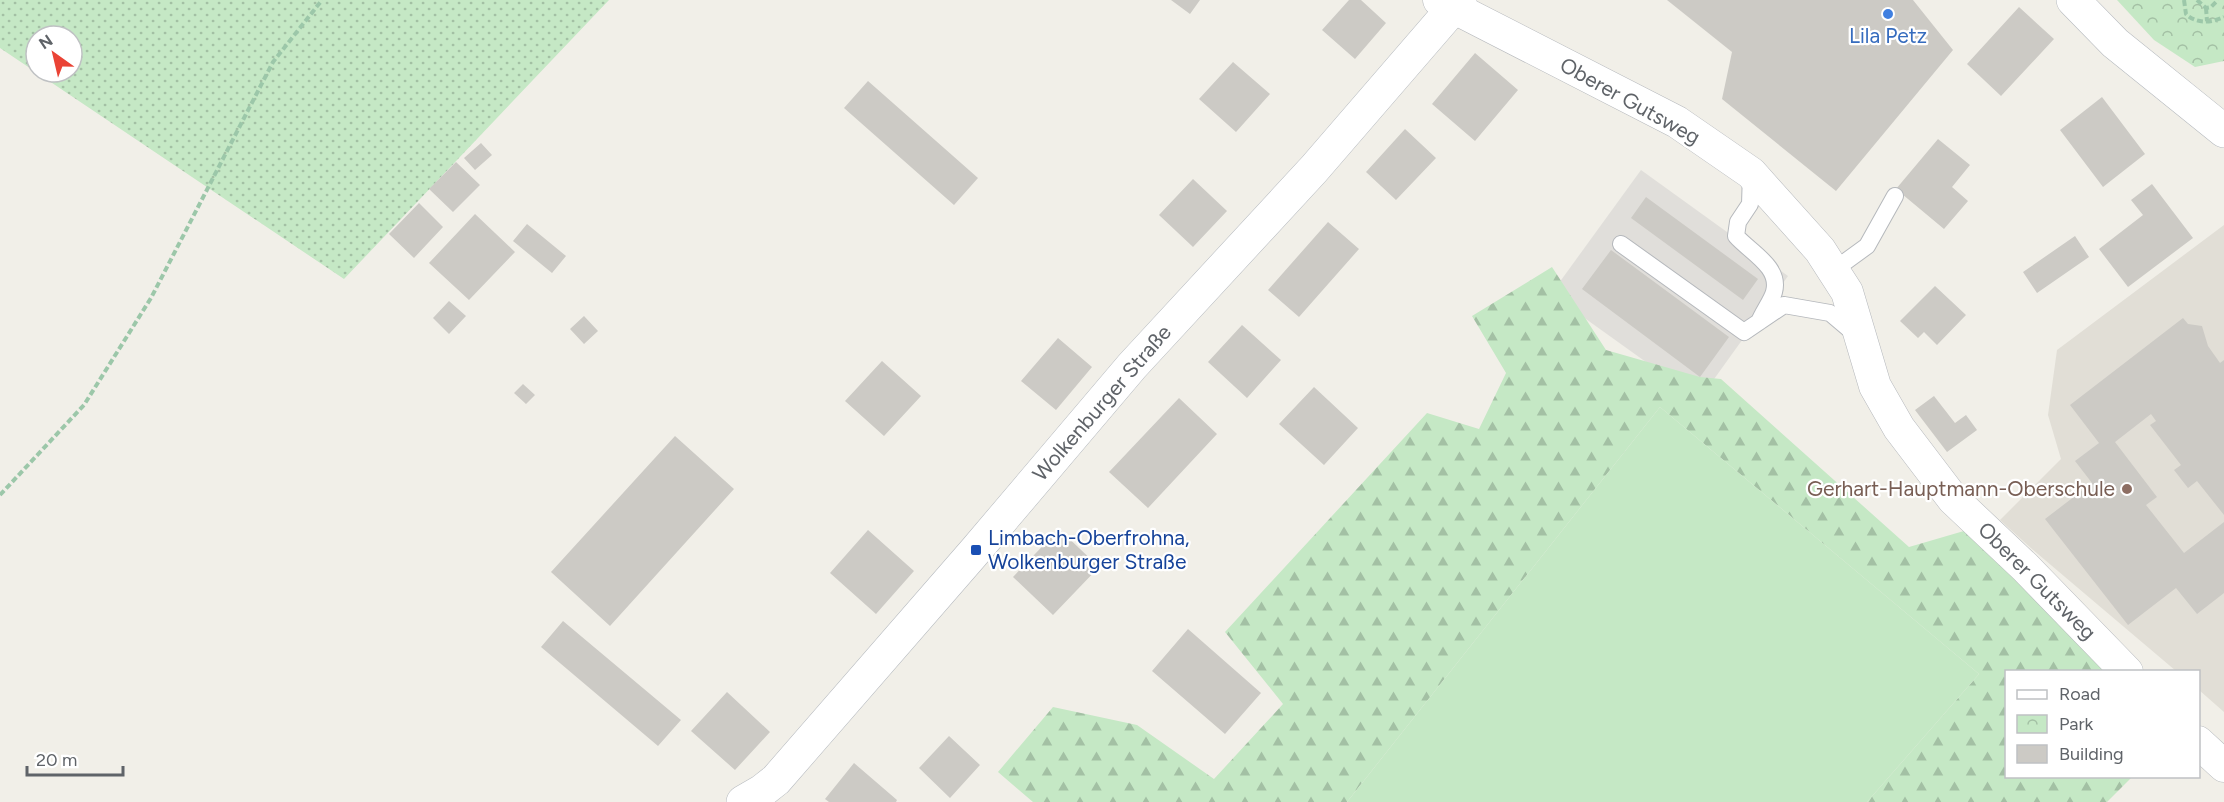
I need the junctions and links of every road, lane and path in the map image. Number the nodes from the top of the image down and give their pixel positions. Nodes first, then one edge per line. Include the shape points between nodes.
1 (322, 0) edge
2 (2073, 0) edge
3 (2184, 0) edge
4 (2197, 0) edge
5 (2218, 0) edge
6 (1451, 3) edge
7 (2206, 8) junction
8 (2224, 17) edge
9 (2207, 21) junction
10 (2224, 131) edge
11 (1751, 172) junction
12 (1895, 196) dead end
13 (1621, 244) dead end
14 (1832, 268) junction
15 (1759, 322) junction
16 (1859, 338) junction
17 (0, 495) edge
18 (2125, 670) edge
19 (2200, 743) edge
20 (2224, 766) edge
21 (743, 802) edge

1 - 17 path via 273,62 151,298 84,405
2 - 10 main road via 2115,43
3 - 9 path via 2188,16
4 - 7 path
5 - 7 path
6 - 11 street, Oberer Gutsweg via 1677,122
6 - 21 main road, Wolkenburger Straße via 1314,169 1132,366 776,780
7 - 9 path
8 - 9 path
11 - 14 street, Oberer Gutsweg
11 - 15 lane via 1749,204 1738,222 1736,237 1775,276 1774,293
12 - 14 lane via 1867,246
13 - 15 lane via 1744,332
14 - 16 street, Oberer Gutsweg via 1847,292
15 - 16 lane via 1784,304 1830,313
16 - 18 street, Oberer Gutsweg via 1875,386 1899,428 1953,499
19 - 20 street

